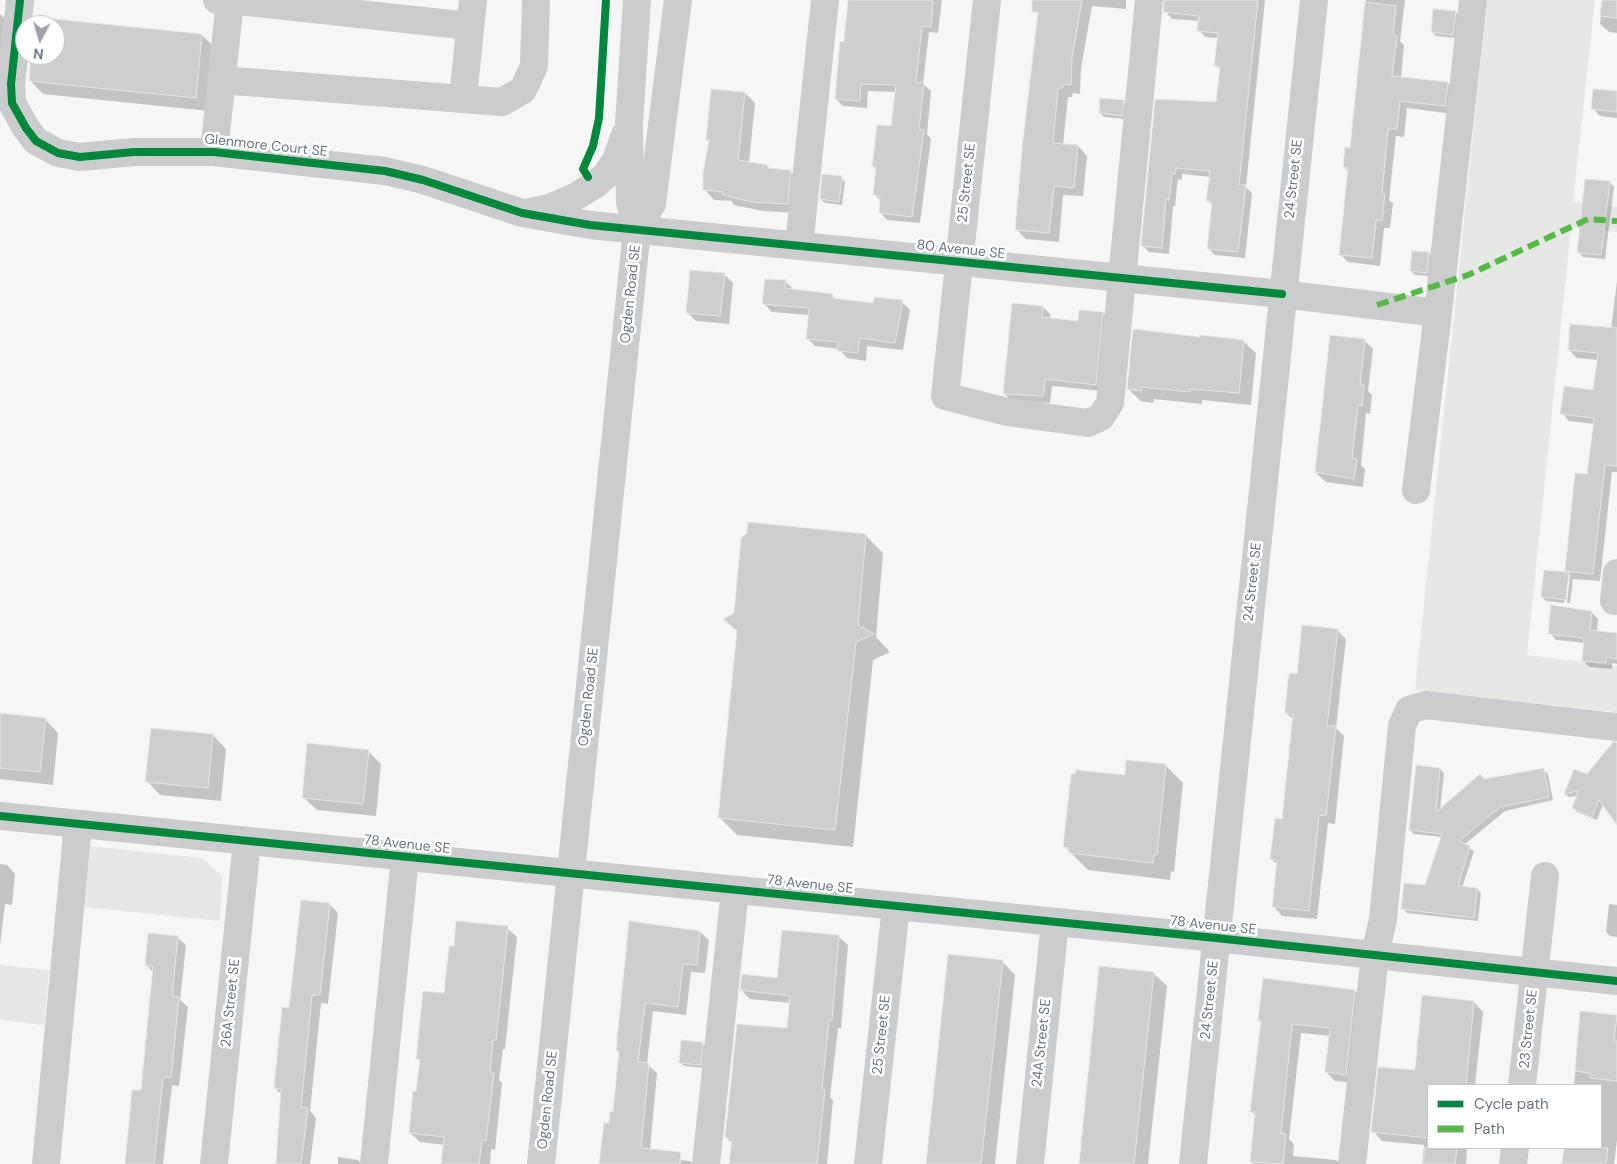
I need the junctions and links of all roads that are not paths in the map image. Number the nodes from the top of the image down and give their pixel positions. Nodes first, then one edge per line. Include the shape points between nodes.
1 (20, 0) edge
2 (226, 0) edge
3 (536, 0) edge
4 (637, 0) edge
5 (678, 0) edge
6 (825, 0) edge
7 (987, 0) edge
8 (1149, 0) edge
9 (1314, 0) edge
10 (1472, 0) edge
11 (472, 13) edge
12 (221, 80) junction
13 (463, 98) junction
14 (629, 124) junction
15 (214, 152) junction
16 (522, 213) junction
17 (637, 229) junction
18 (799, 246) junction
19 (958, 262) junction
20 (1121, 278) junction
21 (1282, 294) junction
22 (1438, 313) junction
23 (1416, 490) dead end
24 (1617, 573) edge
25 (1614, 602) dead end
26 (1617, 727) edge
27 (0, 816) edge
28 (78, 824) junction
29 (247, 841) junction
30 (406, 858) junction
31 (571, 874) junction
32 (1545, 876) dead end
33 (735, 890) junction
34 (896, 906) junction
35 (1055, 922) junction
36 (1216, 938) junction
37 (1375, 955) junction
38 (1535, 972) junction
39 (1617, 981) edge
40 (1522, 1084) edge
41 (1515, 1149) edge
42 (46, 1164) edge
43 (214, 1164) edge
44 (374, 1164) edge
45 (541, 1164) edge
46 (706, 1164) edge
47 (868, 1164) edge
48 (1030, 1164) edge
49 (1193, 1164) edge
50 (1352, 1164) edge
51 (1513, 1164) edge

1 - 15 street, Glenmore Court SE via 12,103 26,128 42,146 80,157 134,152
2 - 11 street
2 - 12 street
3 - 13 street via 534,66 523,90 502,102
4 - 14 street, Ogden Road SE
5 - 17 street, Ogden Road SE via 652,204
6 - 18 street
7 - 19 street, 25 Street SE
8 - 20 street
9 - 21 street, 24 Street SE
10 - 22 street
11 - 13 street
12 - 13 street
12 - 15 street
14 - 16 street via 616,160 606,175 573,198 549,208
14 - 17 street, Ogden Road SE via 630,202
15 - 16 street, Glenmore Court SE via 385,172 423,180
16 - 17 street, Glenmore Court SE via 590,225
17 - 18 street, 80 Avenue SE
17 - 31 street, Ogden Road SE
18 - 19 street, 80 Avenue SE
19 - 20 street, 80 Avenue SE
19 - 20 street, 25 Street SE via 945,396 1006,412 1088,423 1101,417 1110,403
20 - 21 street, 80 Avenue SE
21 - 22 street, 80 Avenue SE
21 - 36 street, 24 Street SE
22 - 23 street
24 - 25 street
26 - 37 street via 1426,705 1409,710 1402,726 1383,919
27 - 28 street, 78 Avenue SE
28 - 29 street, 78 Avenue SE
28 - 42 street
29 - 30 street, 78 Avenue SE
29 - 43 street, 26A Street SE
30 - 31 street, 78 Avenue SE
30 - 44 street
31 - 33 street, 78 Avenue SE
31 - 45 street, Ogden Road SE
32 - 38 street, 23 Street SE
33 - 34 street, 78 Avenue SE
33 - 46 street
34 - 35 street, 78 Avenue SE
34 - 47 street, 25 Street SE
35 - 36 street, 78 Avenue SE
35 - 48 street, 24A Street SE
36 - 37 street, 78 Avenue SE
36 - 49 street, 24 Street SE
37 - 38 street, 78 Avenue SE
37 - 50 street
38 - 39 street, 78 Avenue SE
38 - 40 street, 23 Street SE
41 - 51 street

